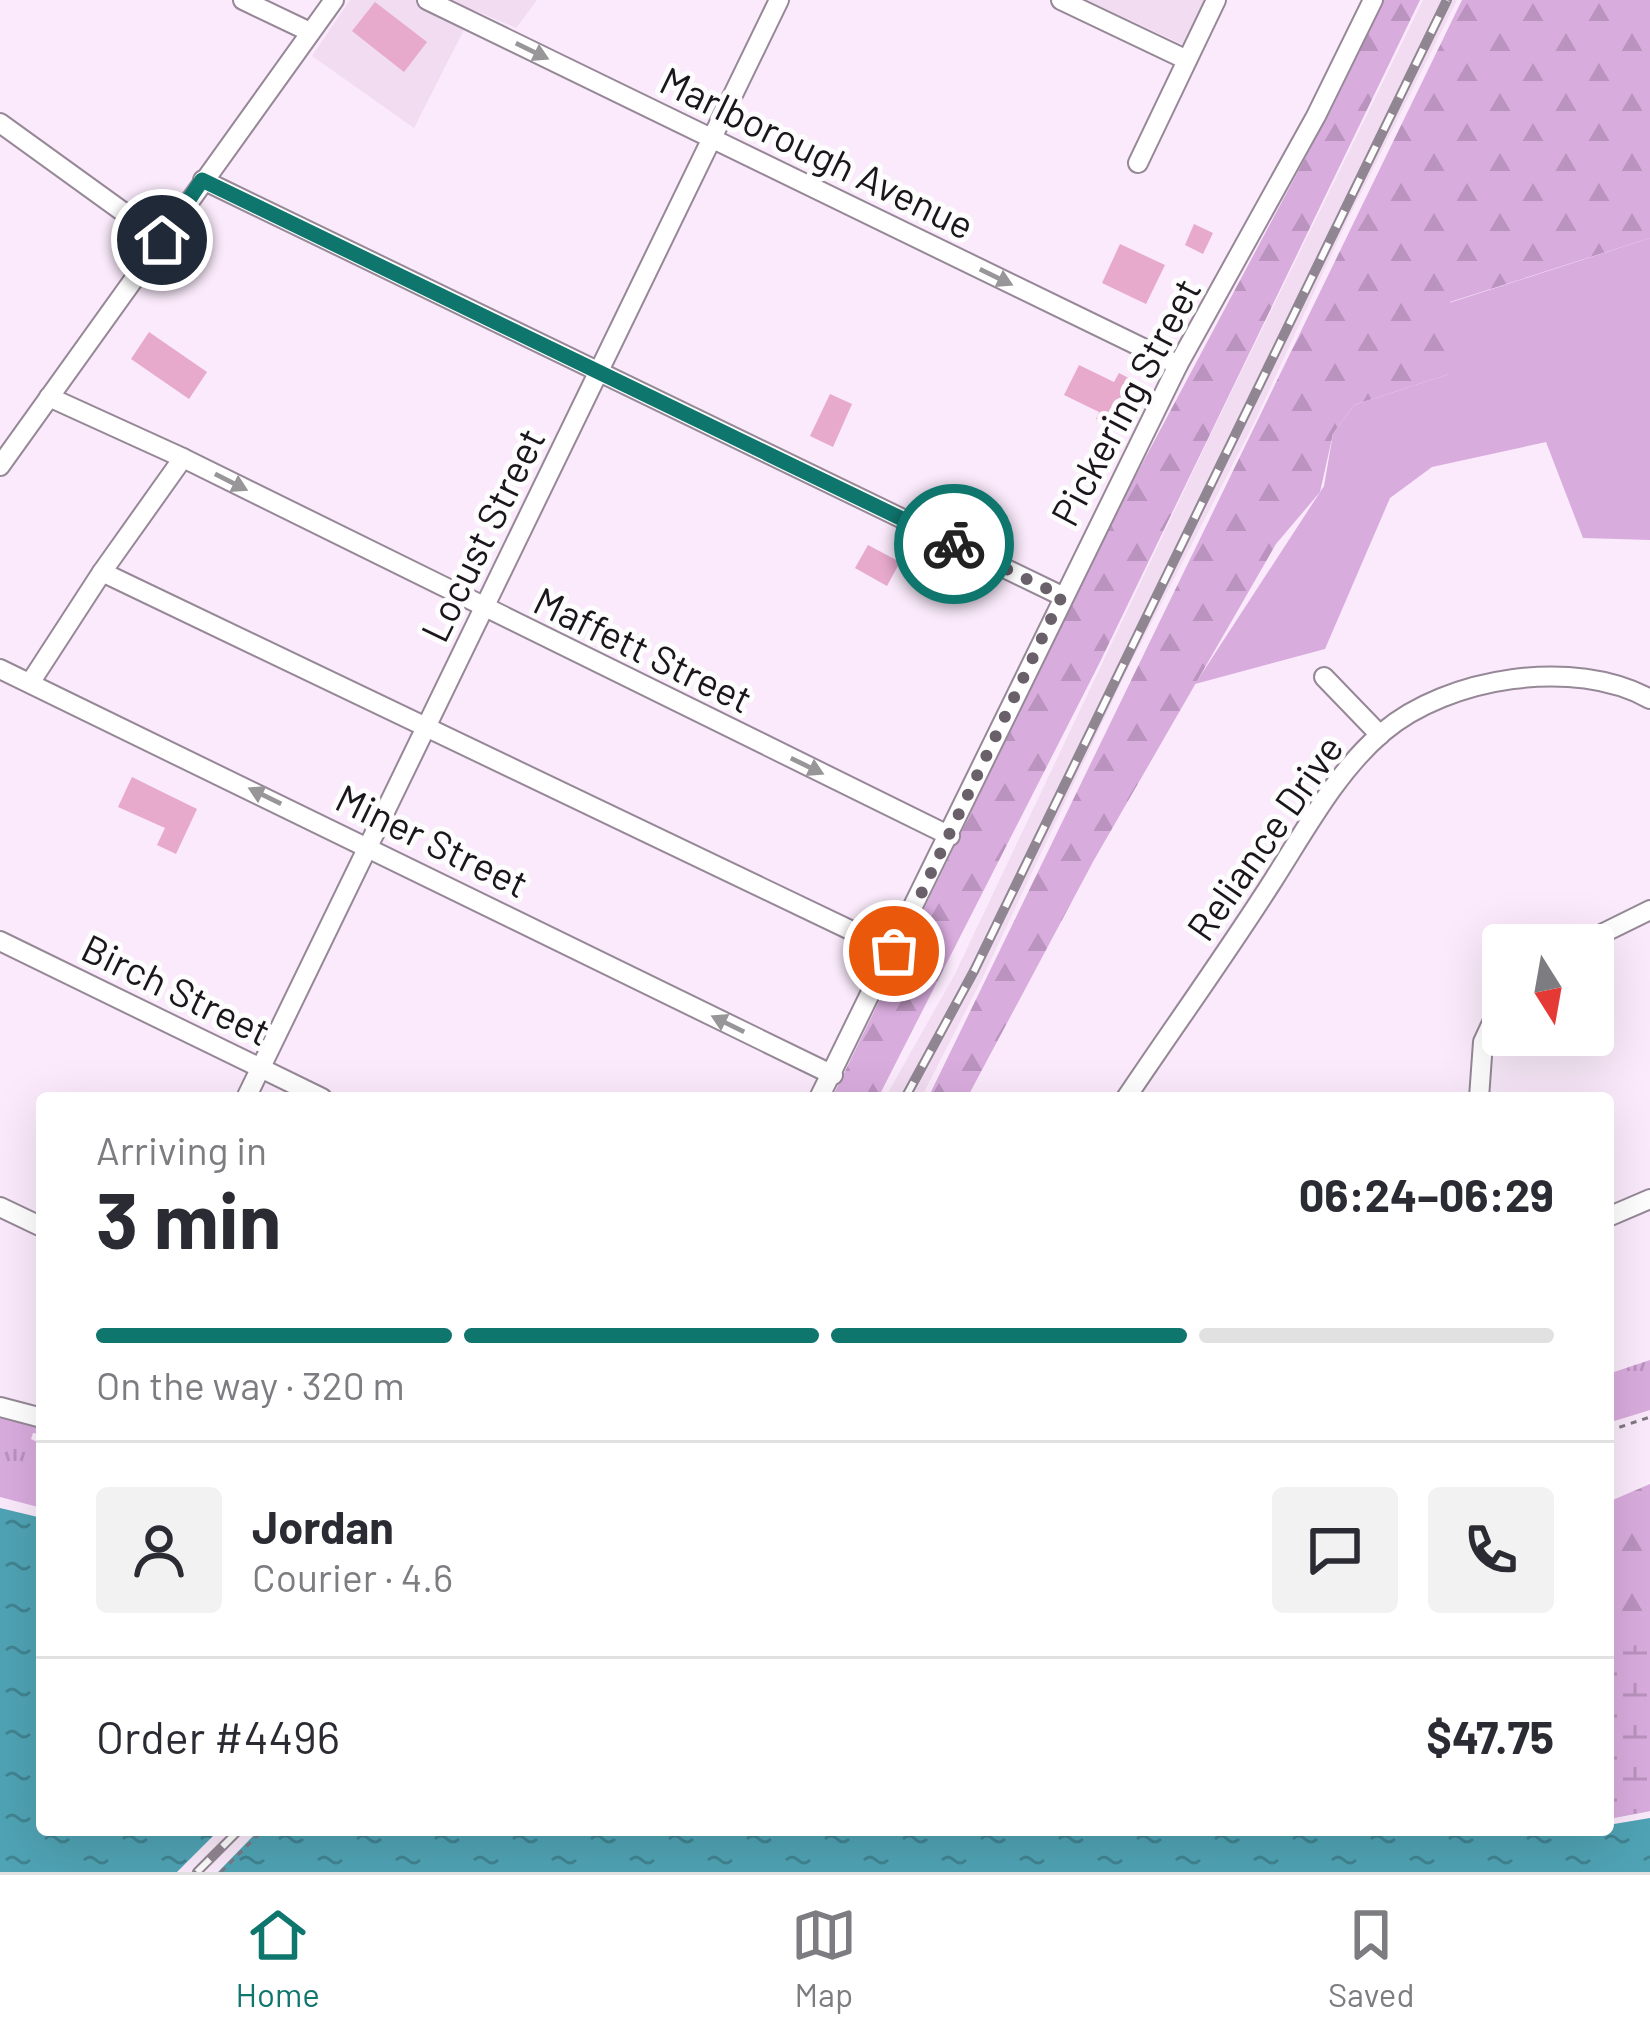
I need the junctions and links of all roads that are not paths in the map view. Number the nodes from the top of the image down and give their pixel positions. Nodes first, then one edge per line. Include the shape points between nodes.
1 (243, 0) edge
2 (334, 0) edge
3 (427, 0) edge
4 (779, 0) edge
5 (1061, 0) edge
6 (1216, 0) edge
7 (1373, 0) edge
8 (310, 32) junction
9 (1187, 60) junction
10 (0, 123) edge
11 (710, 137) junction
12 (1138, 163) dead end
13 (202, 180) junction
14 (162, 240) junction
15 (1178, 365) junction
16 (599, 373) junction
17 (49, 397) junction
18 (183, 458) junction
19 (0, 466) edge
20 (102, 572) junction
21 (1062, 596) junction
22 (484, 608) junction
23 (0, 668) edge
24 (1324, 677) dead end
25 (30, 683) junction
26 (1650, 699) edge
27 (427, 728) junction
28 (1380, 735) junction
29 (950, 836) junction
30 (369, 847) junction
31 (1650, 910) edge
32 (1614, 928) edge
33 (0, 941) edge
34 (894, 951) junction
35 (1482, 1056) edge
36 (261, 1068) junction
37 (833, 1075) junction
38 (249, 1092) edge
39 (310, 1092) edge
40 (823, 1092) edge
41 (1130, 1092) edge
42 (1479, 1092) edge
43 (1650, 1199) edge
44 (0, 1207) edge
45 (1614, 1214) edge
46 (36, 1224) edge
47 (0, 1407) edge
48 (36, 1416) edge

1 - 8 street
2 - 8 street
3 -> 11 street, Marlborough Avenue
4 - 11 street, Locust Street
5 - 9 street
6 - 9 street
7 - 15 street, Pickering Street
8 - 13 street
9 - 12 street
10 - 14 street
11 -> 15 street, Marlborough Avenue
11 - 16 street, Locust Street
13 - 14 street
13 - 16 street
14 - 17 street
15 - 21 street, Pickering Street
16 - 21 street
16 - 22 street, Locust Street
17 - 18 street, Maffett Street
17 - 19 street
18 - 20 street
18 -> 22 street, Maffett Street
20 - 25 street
20 - 27 street
21 - 29 street, Pickering Street
22 - 27 street, Locust Street
22 -> 29 street, Maffett Street
23 - 25 street, Miner Street
24 - 28 street
30 -> 25 street, Miner Street
26 - 28 street, Reliance Drive via 1601,682 1529,677 1442,699
27 - 30 street, Locust Street
27 - 34 street
28 - 41 street, Reliance Drive via 1320,806
29 - 34 street, Pickering Street
30 - 36 street, Locust Street
37 -> 30 street, Miner Street
31 - 32 street
33 - 36 street, Birch Street
34 - 37 street, Pickering Street
35 - 42 street
36 - 38 street, Locust Street
36 - 39 street, Birch Street
37 - 40 street, Pickering Street
43 - 45 street
44 - 46 street
47 - 48 street

